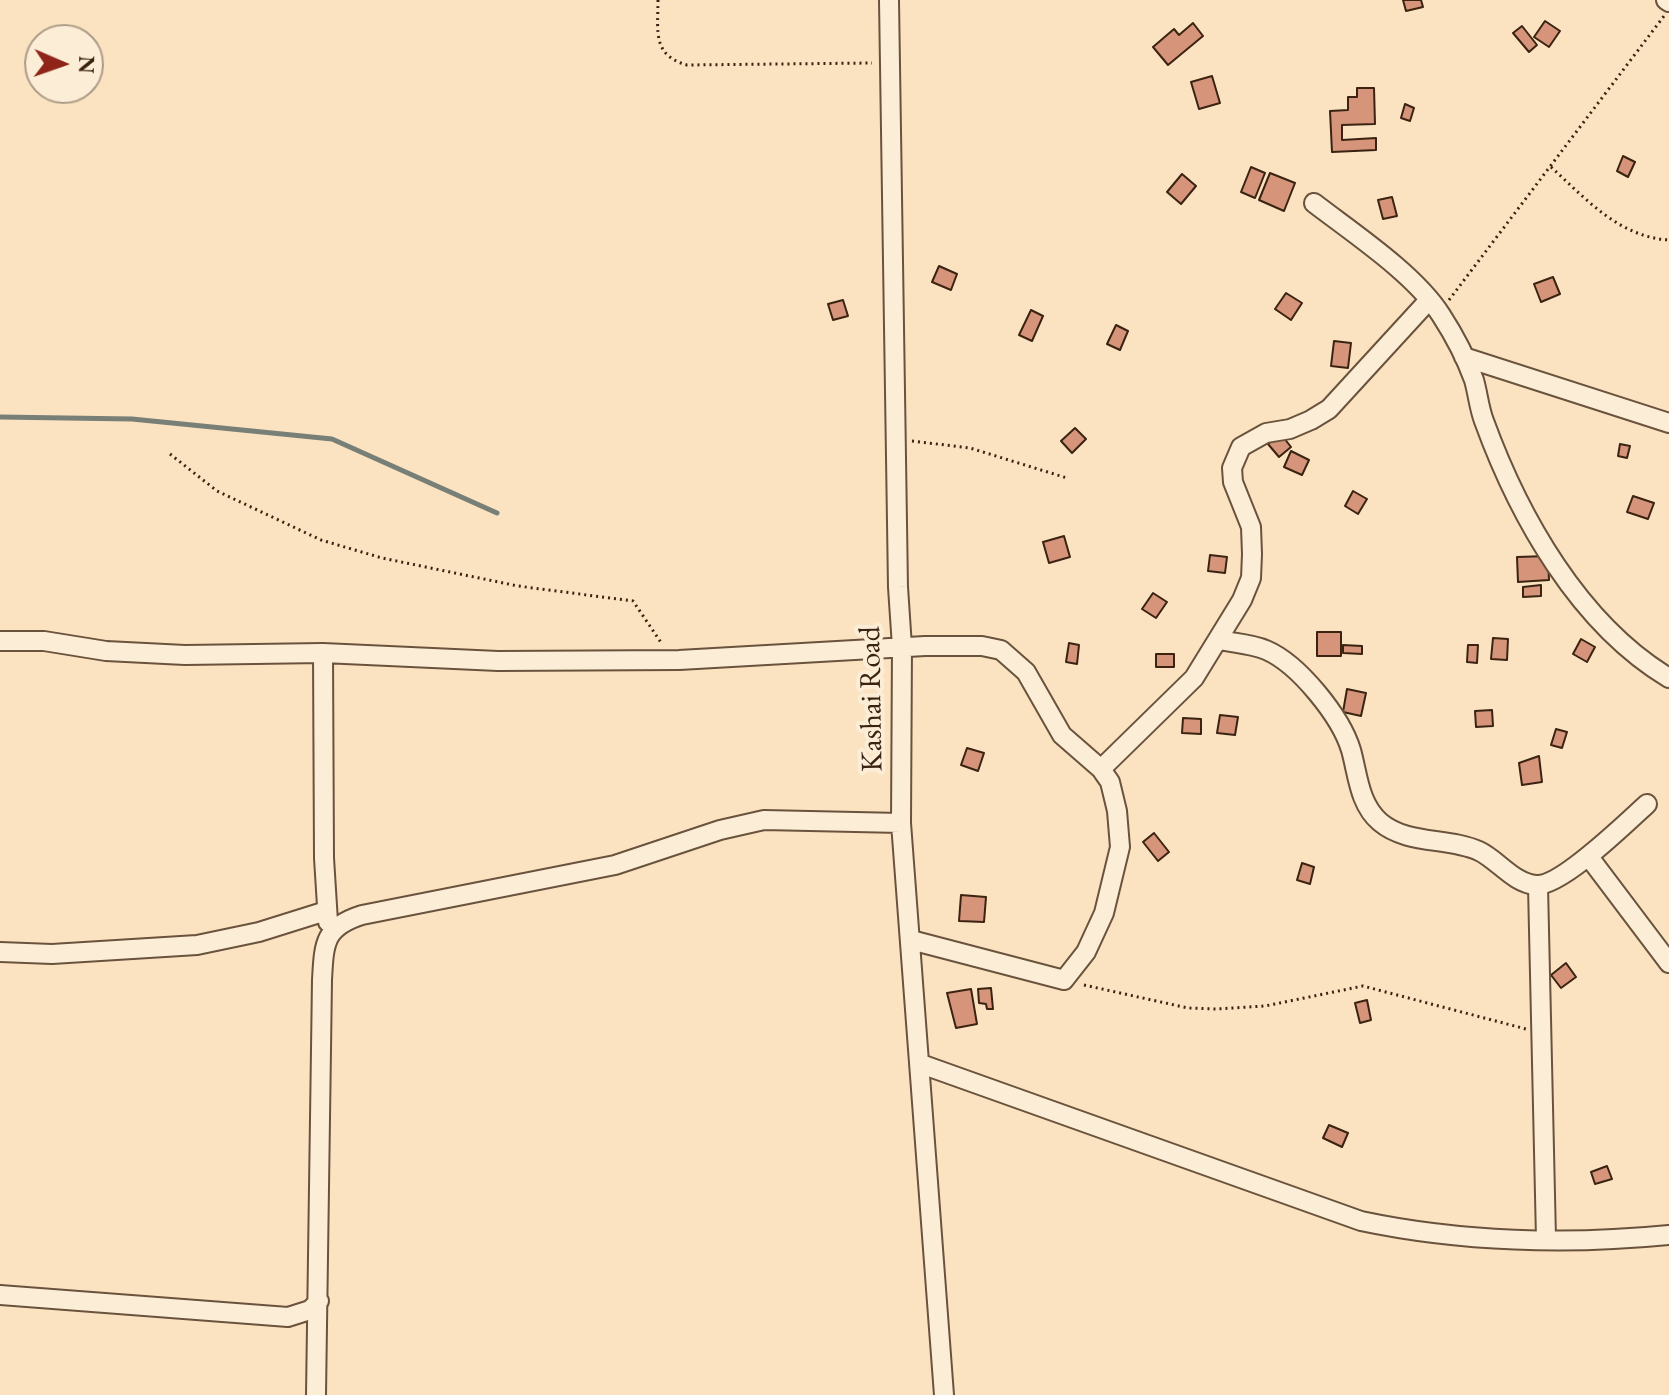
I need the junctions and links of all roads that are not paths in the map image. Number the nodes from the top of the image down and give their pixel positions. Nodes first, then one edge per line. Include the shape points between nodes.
1 (889, 0) edge
2 (1314, 203) dead end
3 (1434, 306) junction
4 (1464, 357) junction
5 (1669, 423) edge
6 (1219, 640) junction
7 (0, 641) edge
8 (902, 647) junction
9 (323, 653) junction
10 (1669, 678) edge
11 (1101, 769) junction
12 (1647, 804) dead end
13 (901, 823) junction
14 (1589, 857) junction
15 (1538, 886) junction
16 (326, 911) junction
17 (330, 931) junction
18 (911, 940) junction
19 (0, 952) edge
20 (1669, 963) edge
21 (921, 1064) junction
22 (1669, 1235) edge
23 (1546, 1239) junction
24 (0, 1295) edge
25 (319, 1301) junction
26 (316, 1395) edge
27 (944, 1395) edge

1 - 8 street, Kashai Road
2 - 3 street
3 - 4 street
3 - 6 street via 1329,409 1241,447 1232,468 1233,482 1251,527 1251,578
4 - 5 street
4 - 10 street via 1500,461 1537,535 1603,624 1642,662
6 - 11 street via 1194,678
6 - 15 street via 1281,658 1333,712 1345,733 1362,797 1381,823 1404,834 1474,850
7 - 9 street via 185,655
8 - 9 street via 679,660 498,661
8 - 11 street via 1001,650 1026,672 1062,735
8 - 13 street, Kashai Road
9 - 16 street
11 - 18 street via 1117,811 1117,868 1086,952 1064,980
12 - 14 street
13 - 17 street via 764,820 615,865 362,915
13 - 18 street, Kashai Road
14 - 15 street
14 - 20 street
15 - 23 street
16 - 17 street
16 - 19 street via 197,945
17 - 25 street via 322,980
18 - 21 street, Kashai Road
21 - 23 street via 1361,1221 1401,1230
21 - 27 street, Kashai Road
22 - 23 street
24 - 25 street via 288,1317 303,1314
25 - 26 street

